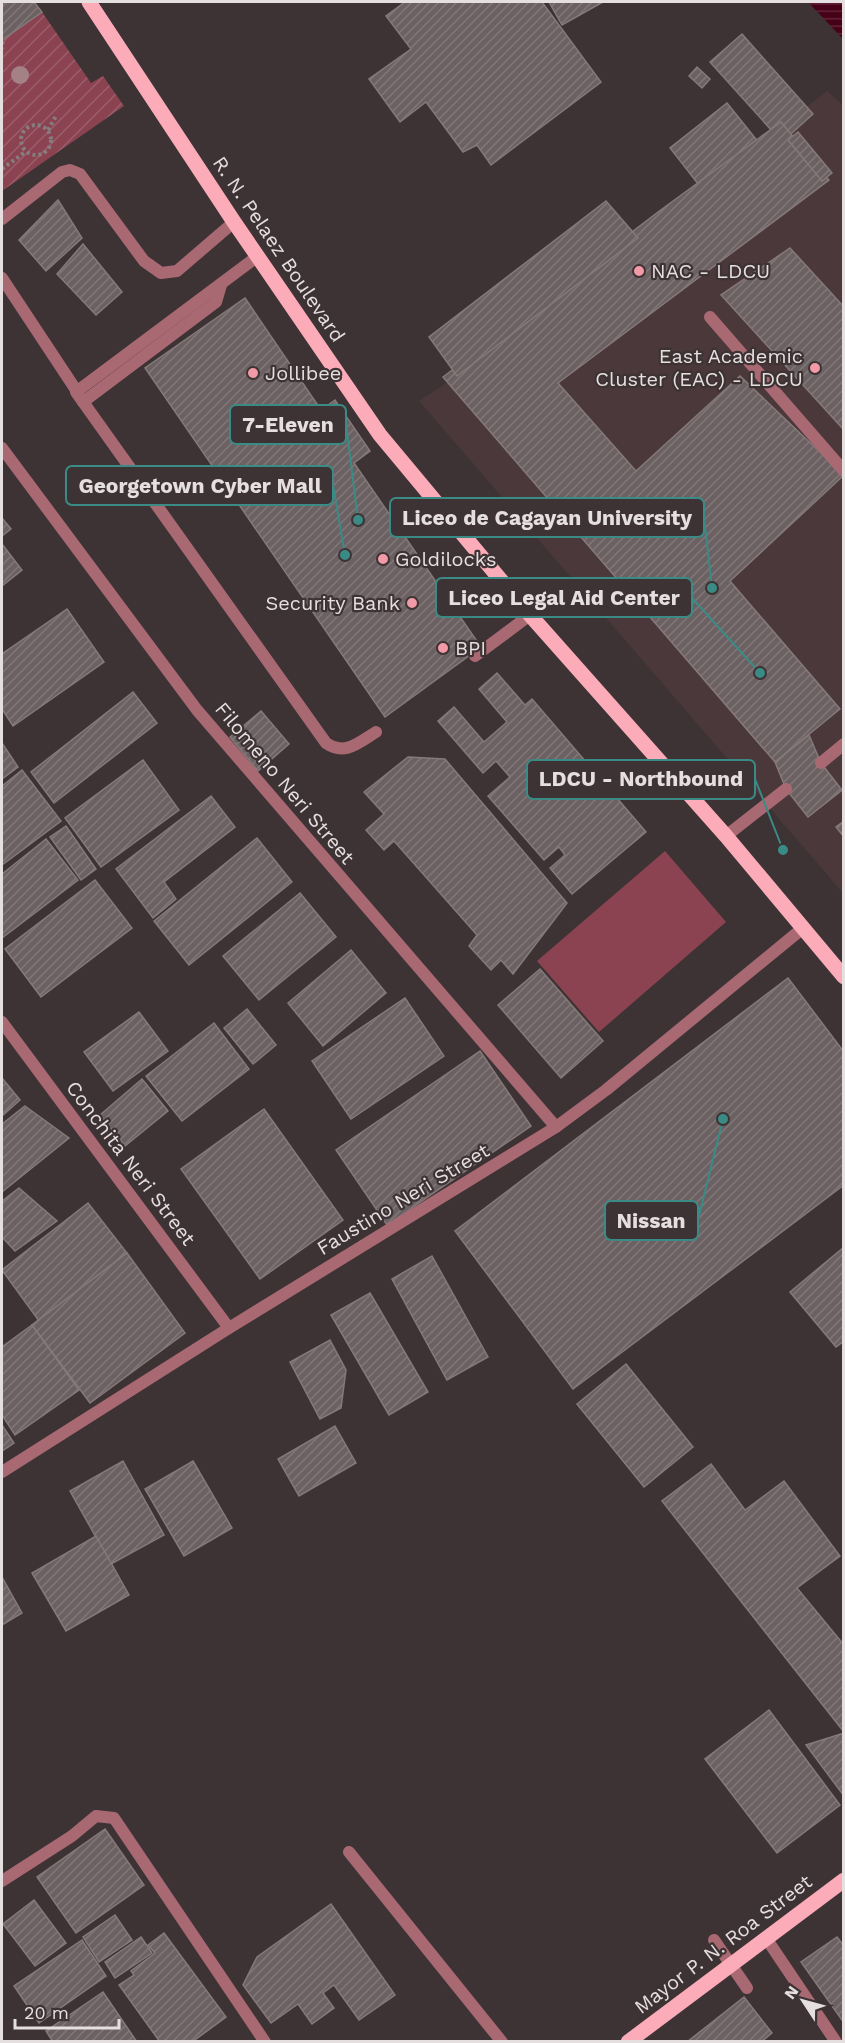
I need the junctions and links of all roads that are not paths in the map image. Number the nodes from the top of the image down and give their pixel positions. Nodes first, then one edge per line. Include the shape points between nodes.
1 (89, 2) edge
2 (2, 219) edge
3 (234, 222) junction
4 (258, 256) junction
5 (2, 278) edge
6 (221, 285) junction
7 (710, 317) dead end
8 (76, 390) junction
9 (83, 402) junction
10 (2, 448) edge
11 (843, 471) edge
12 (530, 615) junction
13 (475, 656) dead end
14 (376, 732) dead end
15 (843, 744) edge
16 (820, 763) dead end
17 (786, 789) dead end
18 (726, 836) junction
19 (803, 927) junction
20 (843, 977) edge
21 (2, 1022) edge
22 (556, 1128) junction
23 (230, 1328) junction
24 (2, 1472) edge
25 (350, 1852) dead end
26 (843, 1880) edge
27 (2, 1881) edge
28 (766, 1938) junction
29 (714, 1940) dead end
30 (731, 1965) junction
31 (747, 1988) dead end
32 (266, 2042) edge
33 (502, 2042) edge
34 (628, 2042) edge
35 (836, 2042) edge

1 - 3 main road, R. N. Pelaez Boulevard
2 - 3 street via 62,172 70,170 80,174 144,261 162,273 177,271
3 - 4 main road, R. N. Pelaez Boulevard
4 - 6 street
4 - 12 main road, R. N. Pelaez Boulevard via 380,435
5 - 8 street
6 - 8 street
6 - 9 street via 216,303
7 - 11 street
8 - 9 street
9 - 14 street via 326,743 336,750 345,750
10 - 22 street, Filomeno Neri Street via 204,719
12 - 13 street
12 - 18 main road, R. N. Pelaez Boulevard
15 - 16 street
17 - 18 street
18 - 19 main road, R. N. Pelaez Boulevard
19 - 20 main road, R. N. Pelaez Boulevard
19 - 22 street, Faustino Neri Street
21 - 23 street, Conchita Neri Street
22 - 23 street, Faustino Neri Street
23 - 24 street, Faustino Neri Street
25 - 33 street
26 - 28 main road, Mayor P. N. Roa Street
27 - 32 street via 96,1816 114,1818
28 - 30 main road, Mayor P. N. Roa Street
28 - 35 street
29 - 30 street
30 - 31 street
30 - 34 main road, Mayor P. N. Roa Street

